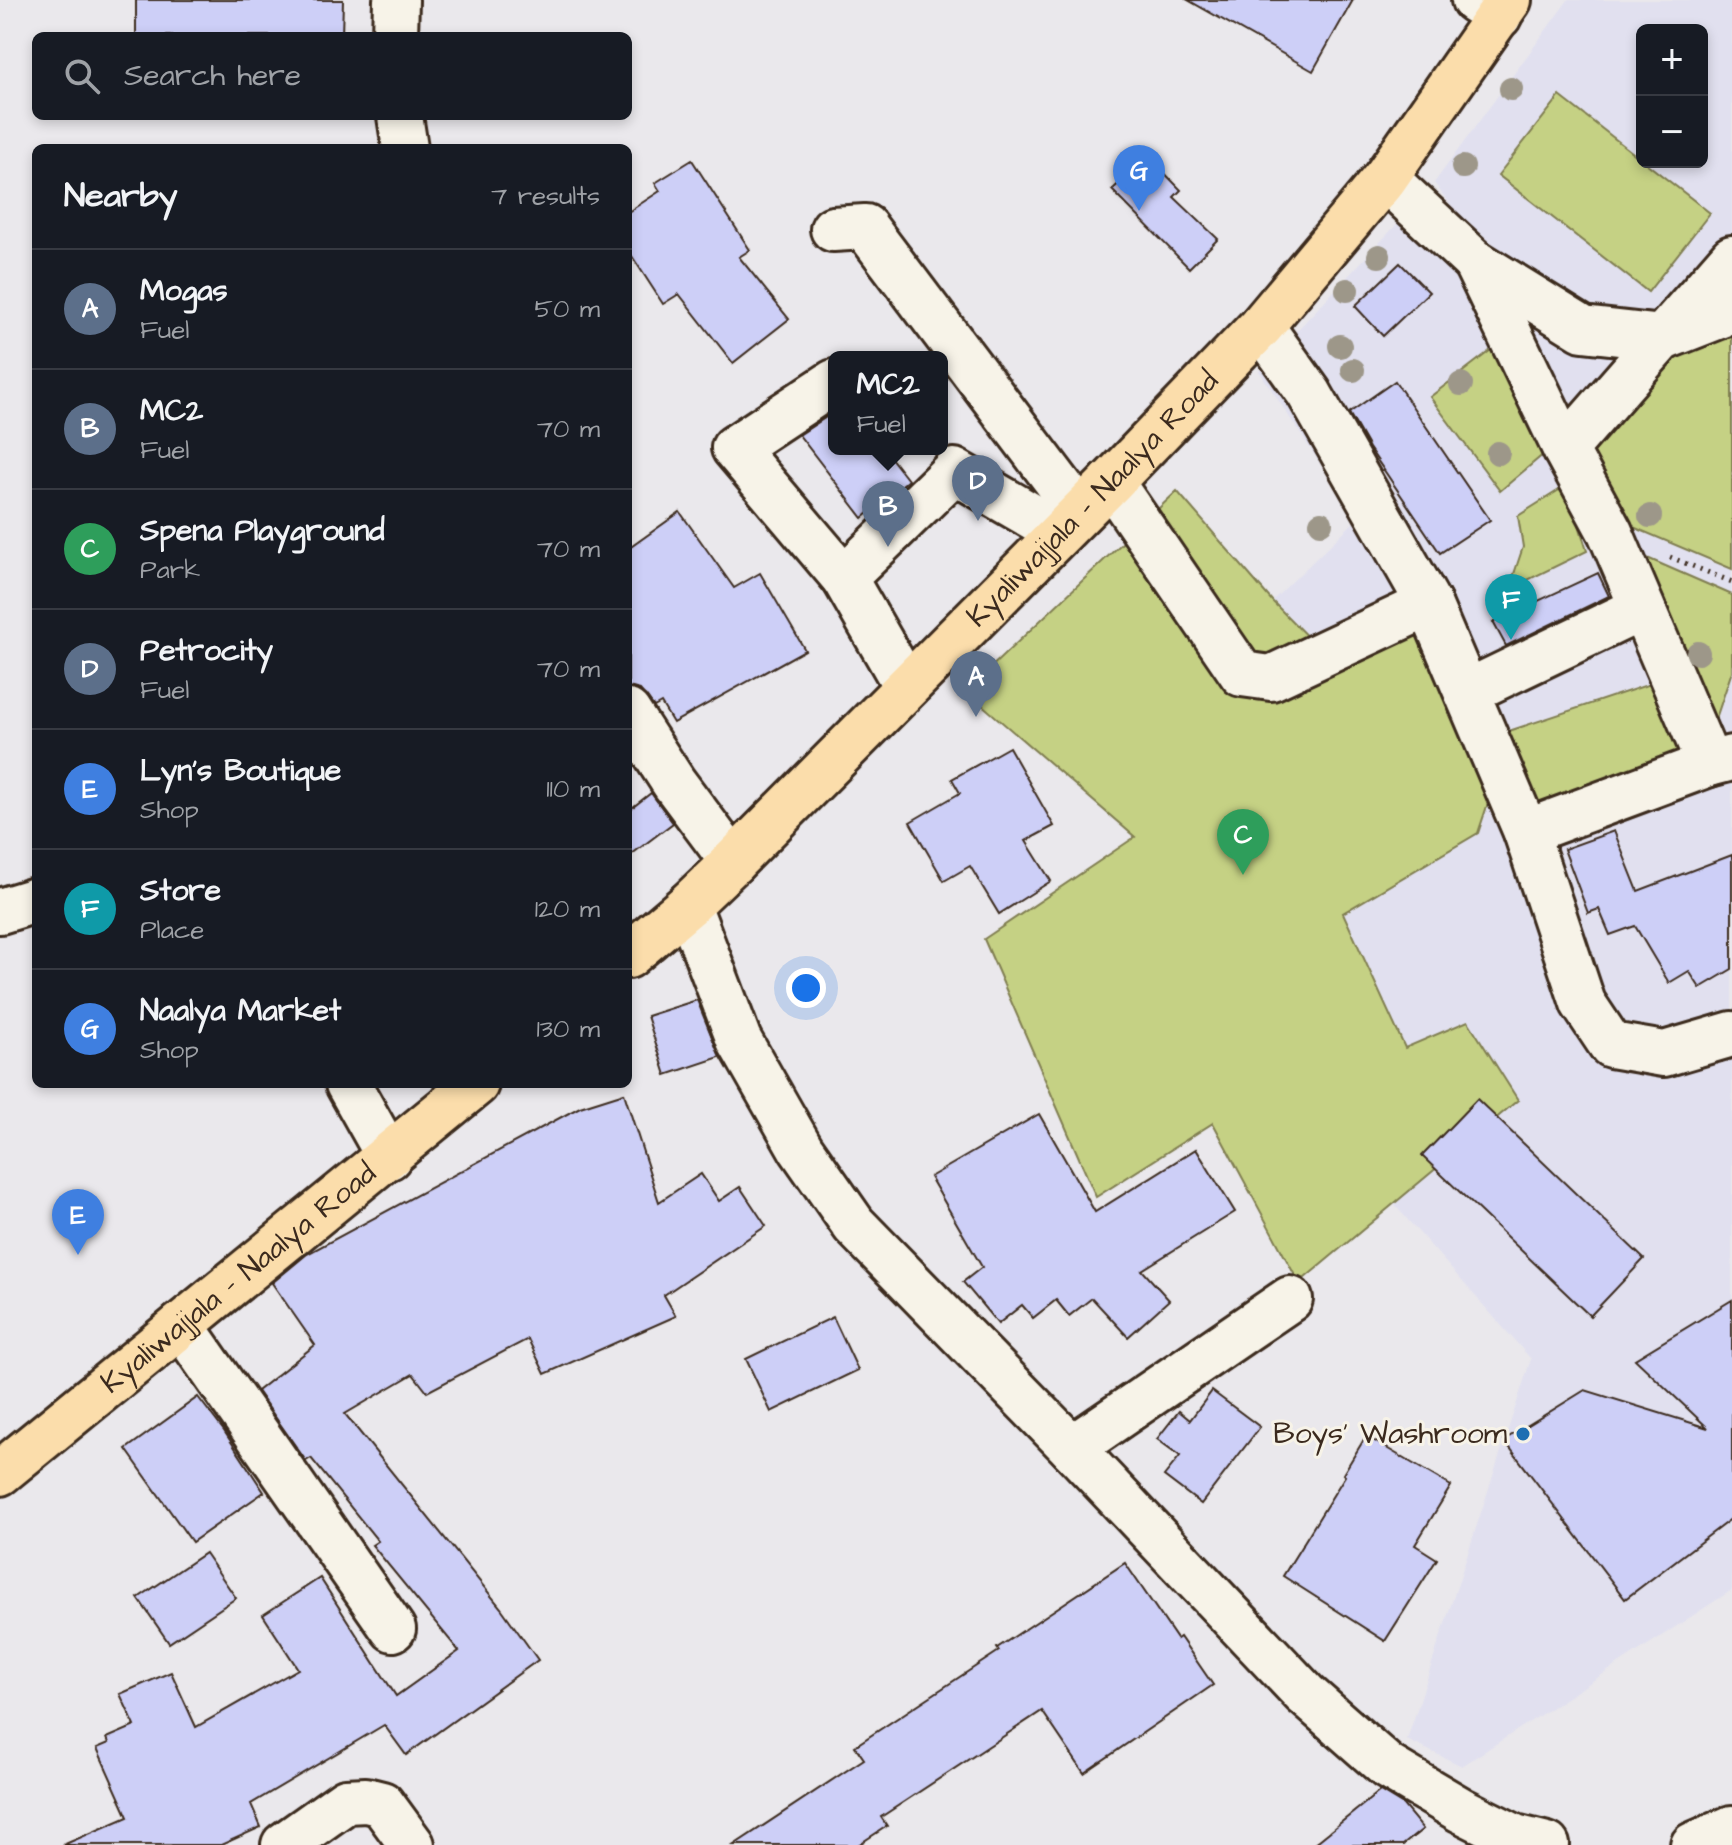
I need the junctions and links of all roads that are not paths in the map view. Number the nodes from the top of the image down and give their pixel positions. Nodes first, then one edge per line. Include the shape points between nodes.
1 (396, 0) edge
2 (1494, 5) edge
3 (395, 32) edge
4 (401, 120) edge
5 (404, 144) edge
6 (1385, 178) junction
7 (833, 229) dead end
8 (1732, 258) edge
9 (1475, 262) junction
10 (1732, 311) edge
11 (1261, 326) junction
12 (1663, 338) junction
13 (828, 386) edge
14 (1565, 449) junction
15 (945, 460) edge
16 (1111, 482) junction
17 (1069, 521) junction
18 (844, 578) junction
19 (1429, 604) junction
20 (1642, 608) junction
21 (906, 686) junction
22 (1467, 692) junction
23 (632, 718) edge
24 (1720, 761) edge
25 (1526, 832) junction
26 (733, 862) junction
27 (32, 901) edge
28 (688, 905) junction
29 (0, 911) edge
30 (632, 953) edge
31 (1732, 1034) edge
32 (350, 1088) edge
33 (471, 1088) edge
34 (389, 1157) junction
35 (1290, 1299) dead end
36 (181, 1325) junction
37 (1072, 1448) junction
38 (0, 1473) edge
39 (393, 1629) dead end
40 (1732, 1828) edge
41 (284, 1845) edge
42 (412, 1845) edge
43 (1547, 1845) edge
44 (1693, 1845) edge

1 - 3 street
2 - 6 main road, Kyaliwajjala - Naalya Road
4 - 5 street
6 - 9 street
6 - 11 main road, Kyaliwajjala - Naalya Road
7 - 17 street via 865,227
8 - 12 street
9 - 12 street via 1583,329
9 - 14 street
10 - 12 street
11 - 16 main road, Kyaliwajjala - Naalya Road
11 - 19 street via 1309,393
12 - 14 street
13 - 18 street via 734,448
14 - 20 street via 1610,532
15 - 17 street
15 - 18 street
16 - 17 main road, Kyaliwajjala - Naalya Road
16 - 19 street via 1242,674 1271,678
17 - 21 main road, Kyaliwajjala - Naalya Road
18 - 21 street
19 - 22 street
20 - 22 street
20 - 24 street
21 - 26 main road, Kyaliwajjala - Naalya Road
22 - 25 street
23 - 26 street
24 - 25 street
25 - 31 street via 1583,1003 1611,1045 1664,1054
26 - 28 main road, Kyaliwajjala - Naalya Road
27 - 29 street
28 - 30 main road, Kyaliwajjala - Naalya Road
28 - 37 street via 739,1040 801,1149 854,1225
32 - 34 street
33 - 34 main road, Kyaliwajjala - Naalya Road
34 - 36 main road, Kyaliwajjala - Naalya Road
35 - 37 street
36 - 38 main road, Kyaliwajjala - Naalya Road
36 - 39 street
37 - 43 street via 1305,1694 1388,1767 1515,1837
40 - 44 street
41 - 42 street via 346,1801 366,1800 382,1804

